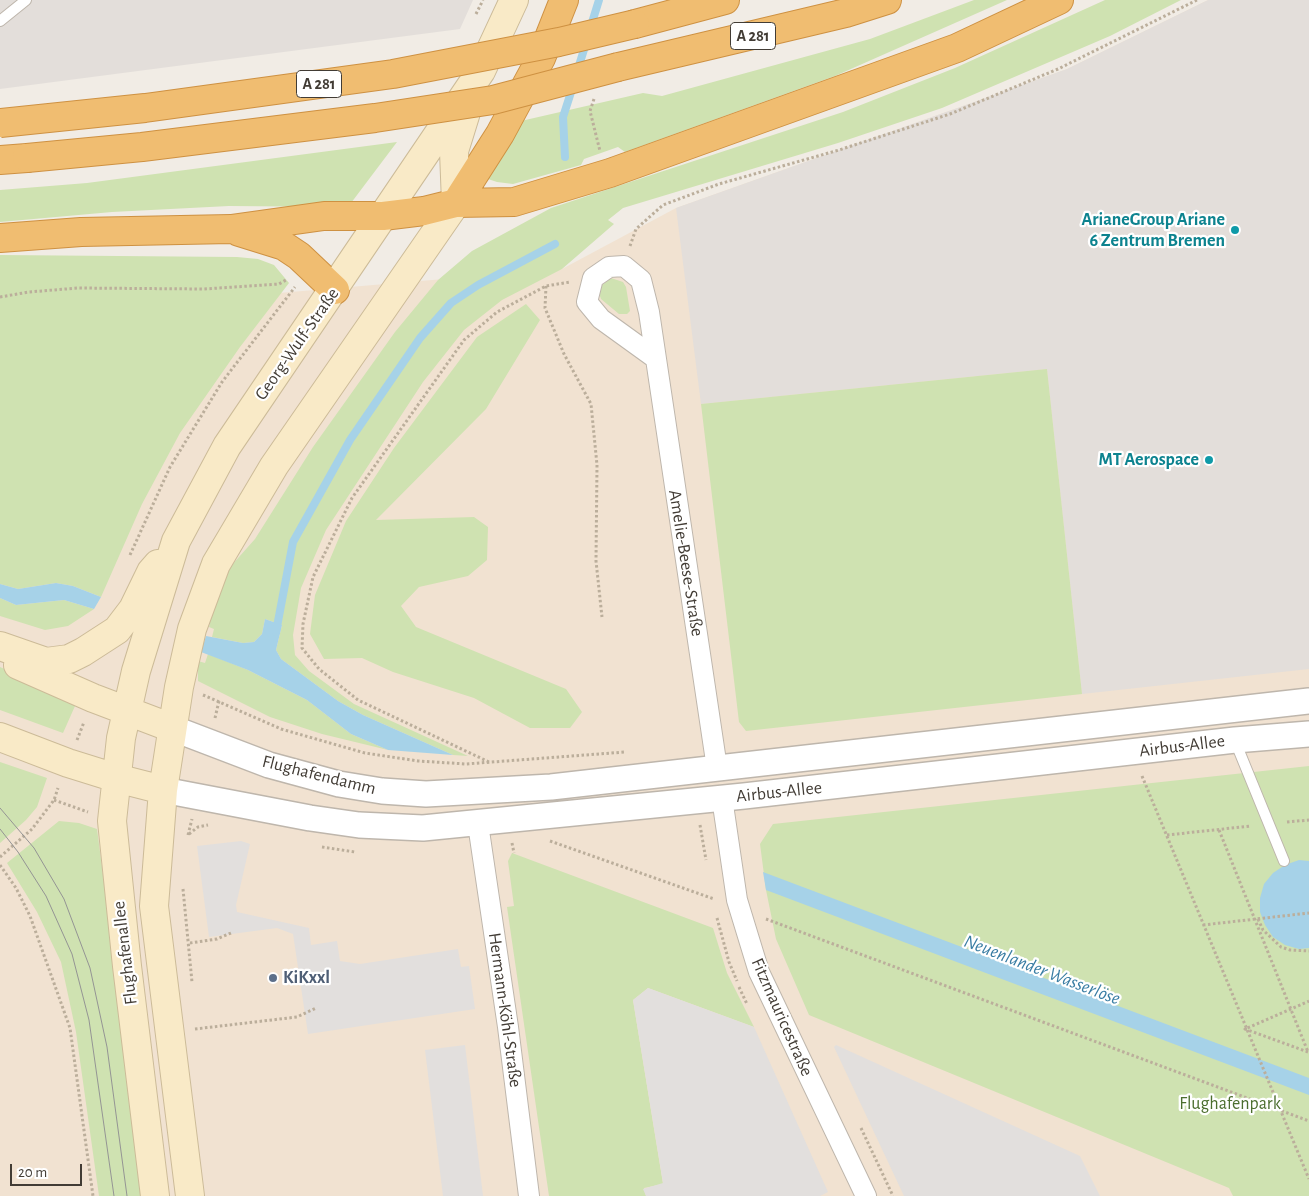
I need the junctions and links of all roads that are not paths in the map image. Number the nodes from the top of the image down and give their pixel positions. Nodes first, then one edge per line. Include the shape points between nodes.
1 (26, 0) edge
2 (514, 0) edge
3 (564, 0) edge
4 (725, 0) edge
5 (887, 0) edge
6 (1059, 0) edge
7 (0, 22) edge
8 (481, 72) junction
9 (0, 123) edge
10 (0, 160) edge
11 (456, 203) junction
12 (383, 216) junction
13 (231, 230) junction
14 (0, 238) edge
15 (335, 290) junction
16 (655, 358) junction
17 (176, 541) junction
18 (0, 646) edge
19 (0, 657) edge
20 (1309, 701) edge
21 (126, 711) junction
22 (172, 728) junction
23 (1309, 734) edge
24 (0, 737) edge
25 (1235, 740) junction
26 (718, 768) junction
27 (116, 778) junction
28 (163, 790) junction
29 (722, 798) junction
30 (478, 824) junction
31 (1284, 861) dead end
32 (155, 1196) edge
33 (190, 1196) edge
34 (529, 1196) edge
35 (866, 1196) edge

1 - 7 lane
2 - 8 main road, Georg-Wulf-Straße
3 - 11 highway via 514,109
4 - 9 highway, A 281, bridge via 559,42 393,74 145,108
5 - 10 highway, A 281, bridge via 780,30 493,100 142,147
6 - 11 highway via 957,48 610,173 514,202
8 - 11 main road via 454,151
8 - 12 main road, Georg-Wulf-Straße
11 - 12 highway
11 - 22 main road via 274,466 216,564 192,629
12 - 13 highway via 324,216
12 - 15 main road, Georg-Wulf-Straße
13 - 14 highway via 81,232
13 - 15 highway via 284,246
15 - 17 main road, Georg-Wulf-Straße via 227,446
16 - 16 street, Amelie-Beese-Straße via 641,280 624,266 609,267 593,278 587,302 601,319
16 - 26 street, Amelie-Beese-Straße
17 - 18 main road via 151,572 133,609 117,630 101,642 69,659 46,662
17 - 21 main road, Georg-Wulf-Straße
19 - 21 main road, Flughafendamm
20 - 26 street, Airbus-Allee
21 - 22 main road, Flughafendamm
21 - 27 main road, Flughafenallee
22 - 26 street, Flughafendamm via 270,766 339,784 426,794 551,786
22 - 28 main road, Flughafenallee
23 - 25 street, Airbus-Allee
24 - 27 main road
25 - 29 street, Airbus-Allee
25 - 31 lane
26 - 29 street, Airbus-Allee
27 - 28 main road
27 - 32 main road, Flughafenallee via 112,821 114,852
28 - 30 street via 358,826 423,828
28 - 33 main road, Flughafenallee via 154,906
29 - 30 street
29 - 35 street, Fitzmauricestraße via 737,900 759,972
30 - 34 street, Hermann-Köhl-Straße

